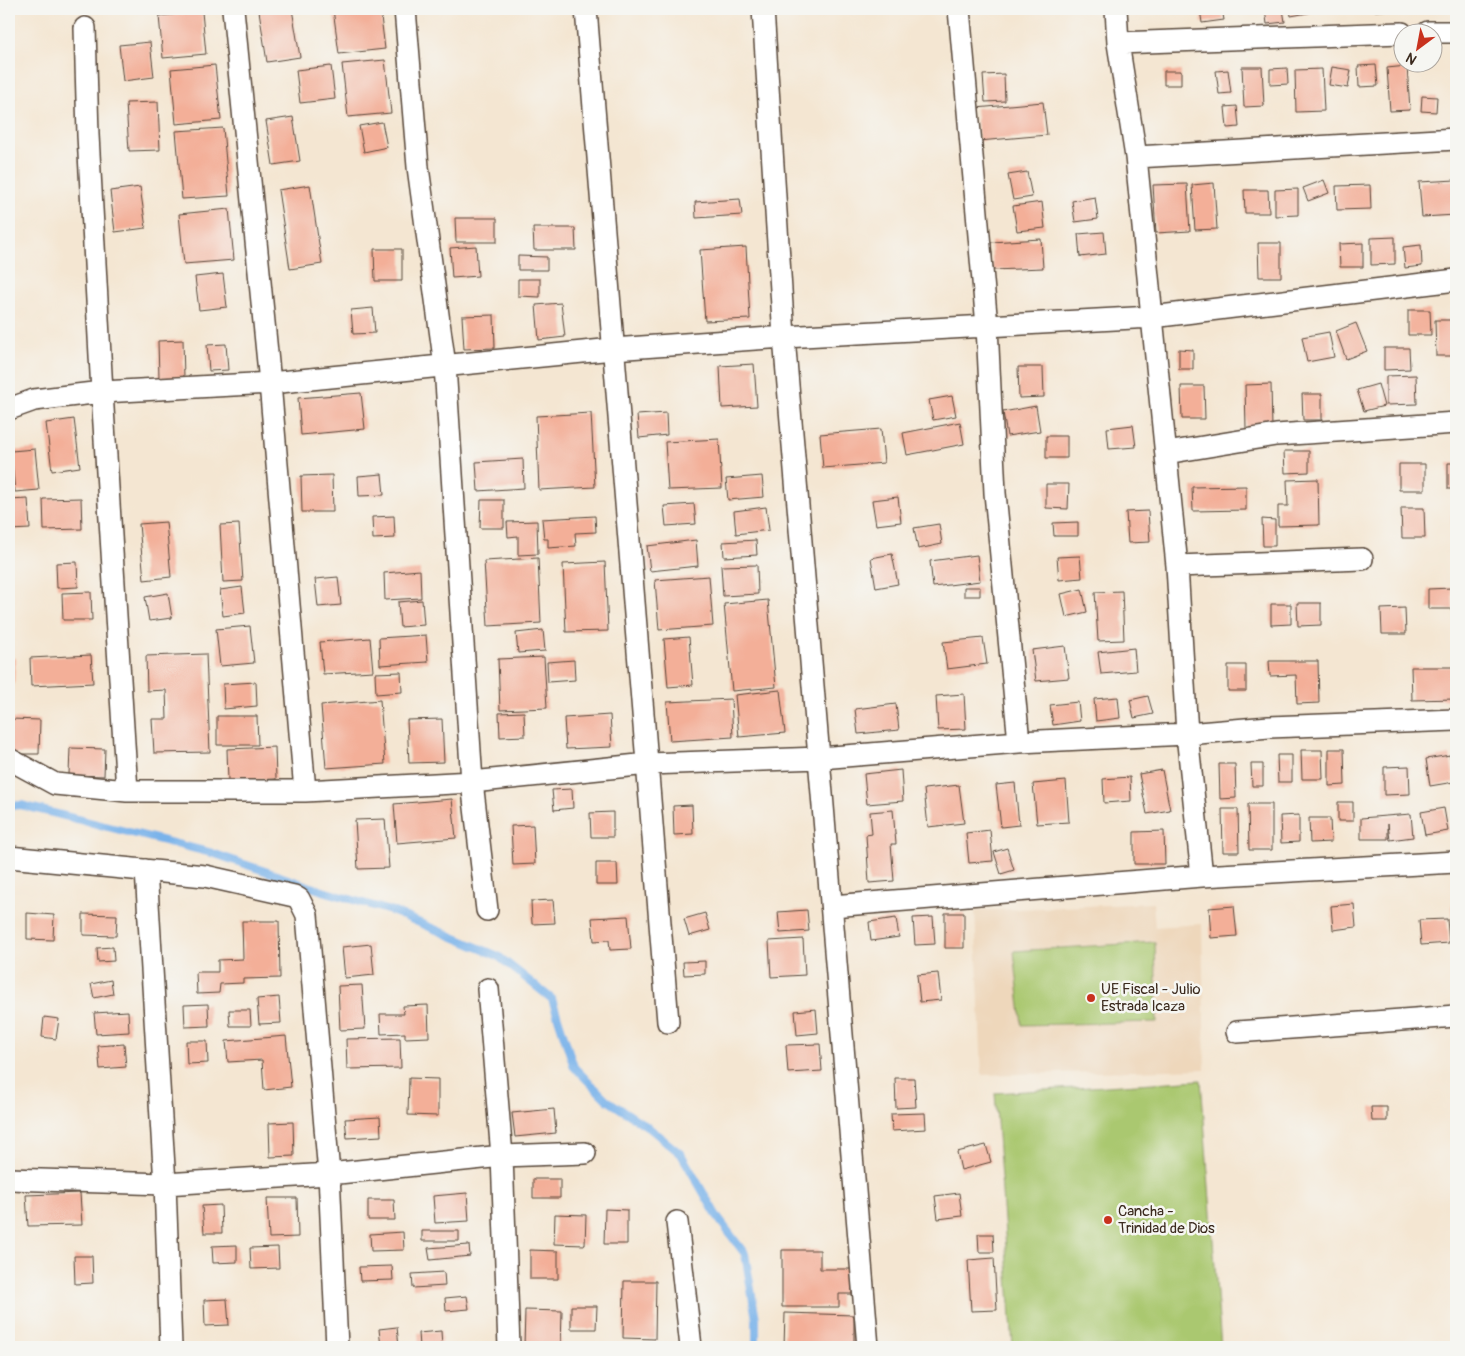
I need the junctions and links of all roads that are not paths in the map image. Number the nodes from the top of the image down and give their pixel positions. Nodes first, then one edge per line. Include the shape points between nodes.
1 (233, 9) edge
2 (405, 9) edge
3 (586, 9) edge
4 (763, 9) edge
5 (958, 9) edge
6 (1116, 9) edge
7 (85, 28) dead end
8 (1442, 32) edge
9 (1456, 32) edge
10 (1392, 33) edge
11 (1118, 43) junction
12 (1456, 139) edge
13 (1136, 156) junction
14 (1456, 280) edge
15 (1152, 317) junction
16 (987, 326) junction
17 (784, 337) junction
18 (613, 349) junction
19 (445, 366) junction
20 (270, 383) junction
21 (102, 392) junction
22 (9, 409) edge
23 (1456, 423) edge
24 (1166, 453) junction
25 (1362, 559) dead end
26 (1177, 566) junction
27 (1456, 720) edge
28 (1188, 734) junction
29 (1019, 742) junction
30 (820, 758) junction
31 (9, 759) edge
32 (648, 764) junction
33 (472, 782) junction
34 (127, 791) junction
35 (305, 791) junction
36 (9, 857) edge
37 (1456, 862) edge
38 (146, 870) junction
39 (1202, 876) junction
40 (832, 906) junction
41 (487, 910) dead end
42 (488, 989) dead end
43 (1456, 1016) edge
44 (668, 1022) dead end
45 (1237, 1032) dead end
46 (586, 1153) dead end
47 (502, 1156) junction
48 (329, 1174) junction
49 (9, 1178) edge
50 (165, 1184) junction
51 (677, 1222) dead end
52 (171, 1347) edge
53 (336, 1347) edge
54 (509, 1347) edge
55 (691, 1347) edge
56 (868, 1347) edge

1 - 20 street
2 - 19 street via 418,167
3 - 18 street
4 - 17 street
5 - 16 street
6 - 11 street
7 - 21 street
8 - 9 street
10 - 11 street
11 - 13 street
12 - 13 street
13 - 15 street
14 - 15 street
15 - 16 street
15 - 24 street
16 - 17 street
16 - 29 street via 995,494
17 - 18 street
17 - 30 street
18 - 19 street
18 - 32 street
19 - 20 street
19 - 33 street
20 - 21 street
20 - 35 street
21 - 22 street via 34,400
21 - 34 street
23 - 24 street via 1276,435
24 - 26 street
25 - 26 street
26 - 28 street
27 - 28 street via 1269,727
28 - 29 street
28 - 39 street
29 - 30 street
30 - 32 street
30 - 40 street
31 - 34 street via 55,784
32 - 33 street
32 - 44 street
33 - 35 street
33 - 41 street
34 - 35 street
36 - 38 street
37 - 39 street
38 - 48 street via 205,876 294,896 303,906 307,915
38 - 50 street
39 - 40 street
40 - 56 street
42 - 47 street
43 - 45 street
46 - 47 street
47 - 48 street
47 - 54 street
48 - 50 street
48 - 53 street
49 - 50 street
50 - 52 street
51 - 55 street

